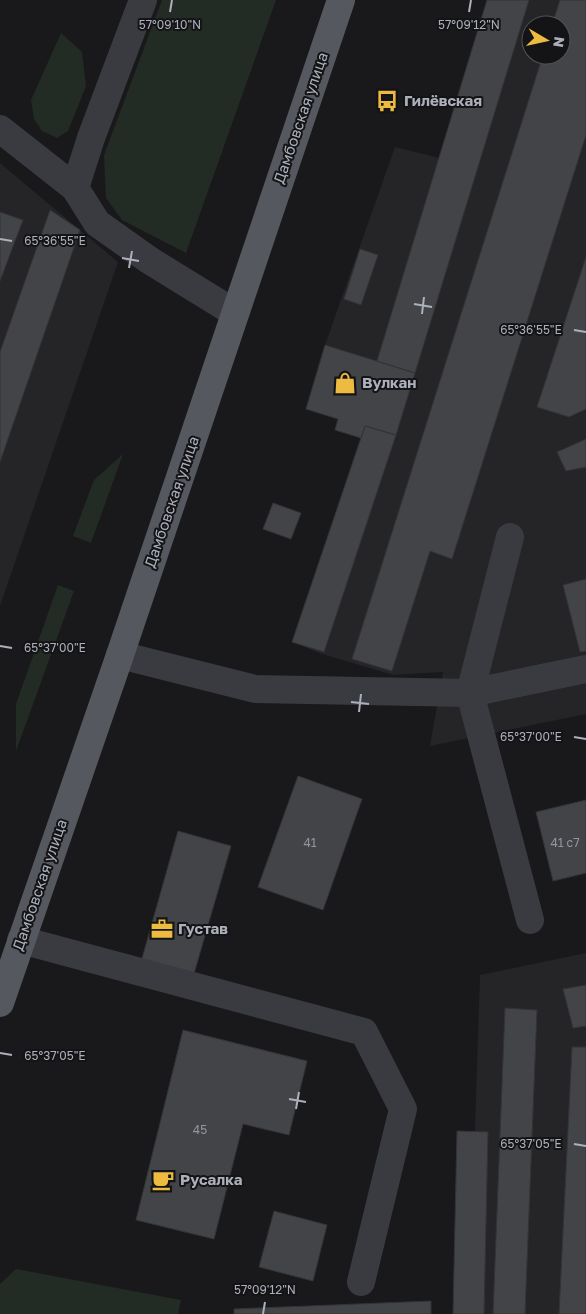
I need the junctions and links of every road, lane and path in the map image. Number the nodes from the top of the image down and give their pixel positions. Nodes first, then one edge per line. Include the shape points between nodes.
1 (144, 0) edge
2 (341, 0) edge
3 (0, 129) edge
4 (75, 188) junction
5 (236, 313) junction
6 (510, 537) dead end
7 (120, 655) junction
8 (586, 669) edge
9 (470, 693) junction
10 (530, 920) dead end
11 (21, 940) junction
12 (0, 1003) edge
13 (362, 1282) dead end

1 - 4 lane
2 - 5 main road, Дамбовская улица
3 - 4 lane
4 - 5 lane via 96,223
5 - 7 main road, Дамбовская улица
6 - 9 lane
7 - 9 lane via 255,689
7 - 11 main road, Дамбовская улица
8 - 9 lane
9 - 10 lane
11 - 12 main road, Дамбовская улица
11 - 13 lane via 364,1032 403,1109

